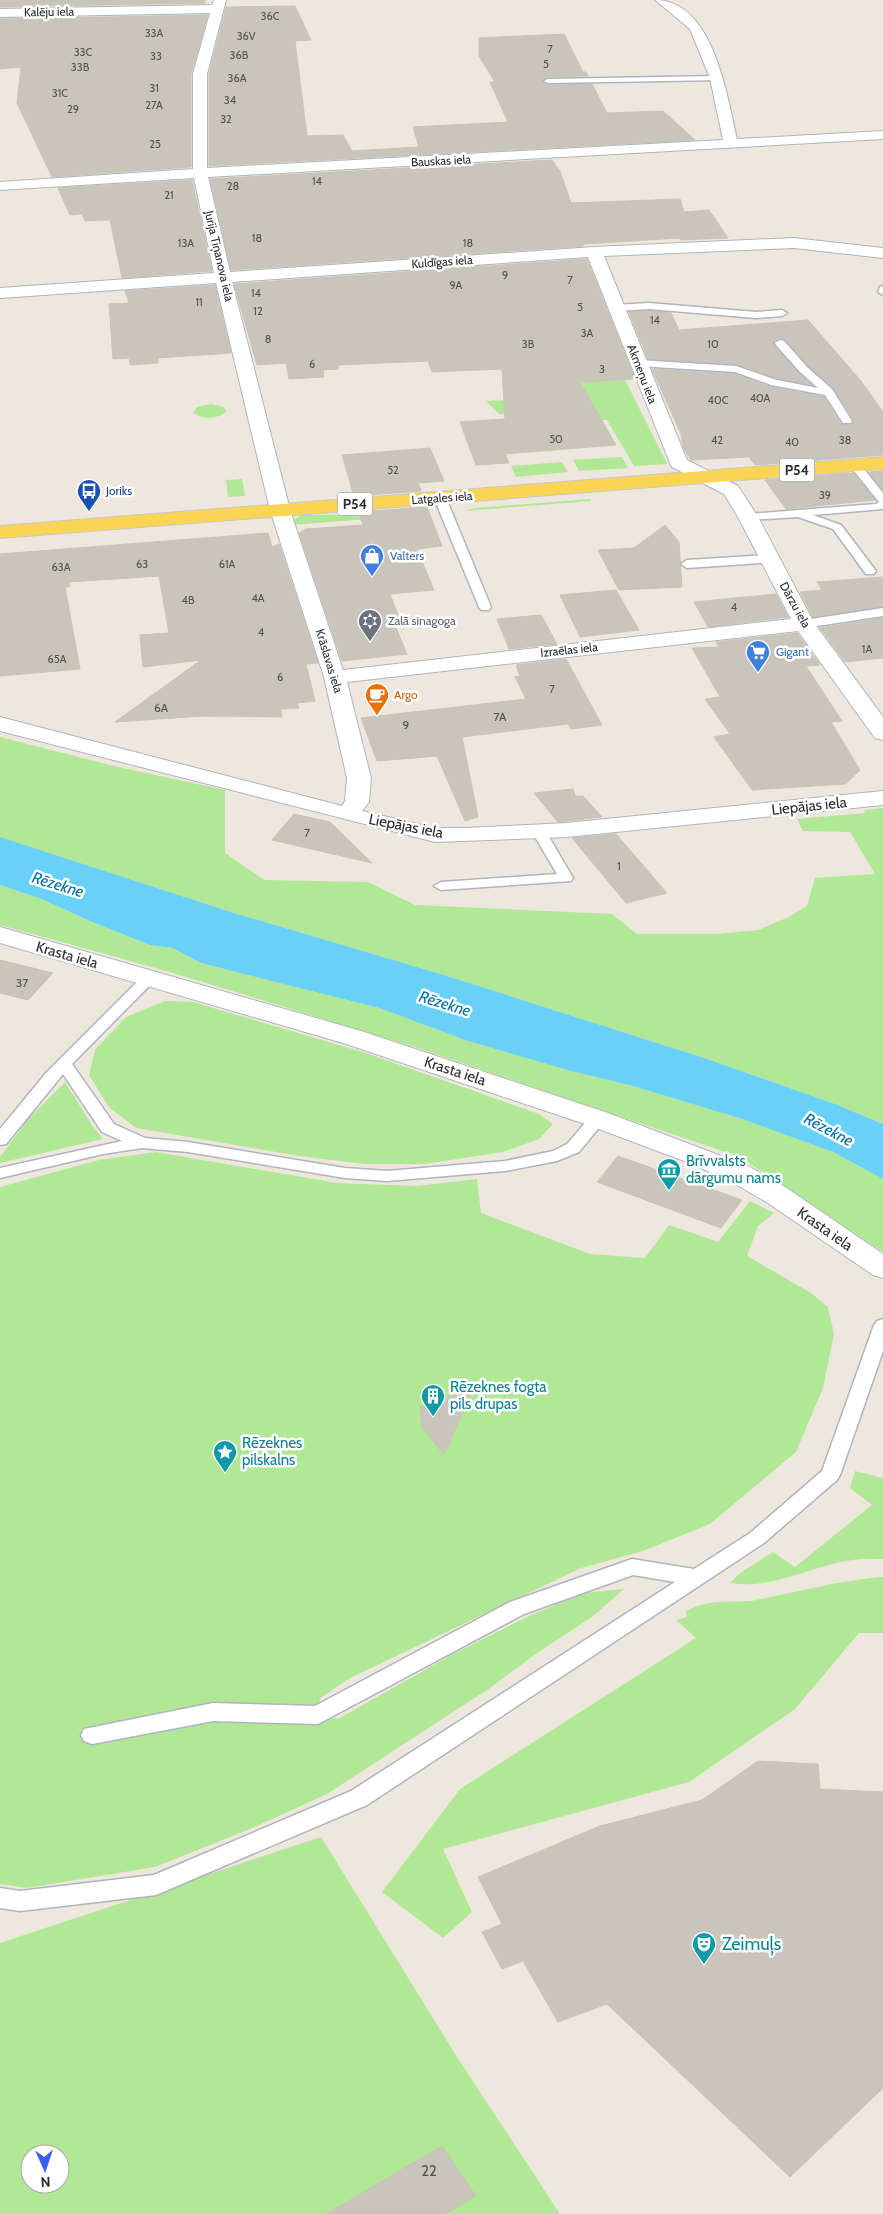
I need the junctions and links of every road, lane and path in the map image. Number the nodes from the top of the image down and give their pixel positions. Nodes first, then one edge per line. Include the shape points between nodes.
1 (661, 0) edge
2 (219, 4) edge
3 (0, 13) edge
4 (717, 78) junction
5 (548, 81) dead end
6 (883, 135) edge
7 (731, 145) junction
8 (200, 172) junction
9 (0, 186) edge
10 (594, 252) junction
11 (883, 253) edge
12 (223, 278) junction
13 (0, 292) edge
14 (616, 308) junction
15 (782, 313) dead end
16 (780, 343) dead end
17 (638, 363) junction
18 (829, 392) junction
19 (847, 421) dead end
20 (883, 463) edge
21 (856, 466) junction
22 (710, 478) junction
23 (440, 498) junction
24 (883, 502) edge
25 (280, 510) junction
26 (791, 514) junction
27 (748, 517) junction
28 (0, 532) edge
29 (769, 558) junction
30 (687, 564) dead end
31 (870, 571) dead end
32 (486, 607) dead end
33 (883, 612) edge
34 (804, 624) junction
35 (335, 677) junction
36 (0, 724) edge
37 (883, 733) edge
38 (883, 798) edge
39 (348, 813) junction
40 (538, 830) junction
41 (440, 886) dead end
42 (0, 935) edge
43 (148, 979) junction
44 (65, 1065) junction
45 (598, 1119) junction
46 (0, 1140) edge
47 (142, 1143) junction
48 (0, 1173) edge
49 (883, 1268) edge
50 (883, 1325) edge
51 (694, 1577) junction
52 (92, 1735) dead end
53 (0, 1898) edge

1 - 4 street via 696,27
2 - 3 street, Kalēju iela
2 - 8 street, Jurija Tiņanova iela via 200,74
4 - 5 lane
4 - 7 street
6 - 7 street, Bauskas iela
7 - 8 street, Bauskas iela
8 - 9 street, Bauskas iela
8 - 12 street, Jurija Tiņanova iela
10 - 11 street, Kuldīgas iela via 794,244
10 - 12 street, Kuldīgas iela
10 - 14 street, Akmeņu iela
12 - 13 street, Kuldīgas iela
12 - 25 street, Jurija Tiņanova iela
14 - 15 lane via 666,307 756,315
14 - 17 street, Akmeņu iela
16 - 18 lane
17 - 18 lane via 736,369 775,383
17 - 22 street, Akmeņu iela via 679,463
18 - 19 lane
20 - 21 main road, Latgales iela / P54
21 - 22 main road, Latgales iela / P54
21 - 24 lane
22 - 23 main road, Latgales iela / P54
22 - 27 street, Dārzu iela via 731,490
23 - 25 main road, Latgales iela / P54
23 - 32 lane
24 - 26 lane via 879,507
25 - 28 main road, Latgales iela / P54
25 - 35 street, Krāslavas iela
26 - 27 lane
26 - 31 lane via 836,527
27 - 29 street, Dārzu iela
29 - 30 lane
29 - 34 street, Dārzu iela
33 - 34 lane
34 - 35 street, Izraēlas iela
34 - 37 street, Dārzu iela
35 - 39 street, Krāslavas iela via 359,778 357,802
36 - 39 street, Liepājas iela
38 - 40 street, Liepājas iela via 566,830
39 - 40 street, Liepājas iela via 435,835 466,836
40 - 41 lane via 566,878
42 - 43 street, Krasta iela
43 - 44 lane
43 - 45 street, Krasta iela via 352,1037
44 - 46 lane
44 - 47 lane via 108,1128
45 - 47 lane via 573,1148 540,1162 387,1176 345,1173 188,1147
45 - 49 street, Krasta iela via 732,1171 778,1196
47 - 48 lane
50 - 51 lane via 830,1475 757,1538
51 - 52 lane via 632,1567 517,1608 318,1715 213,1712
51 - 53 lane via 657,1606 359,1798 156,1885 20,1901

